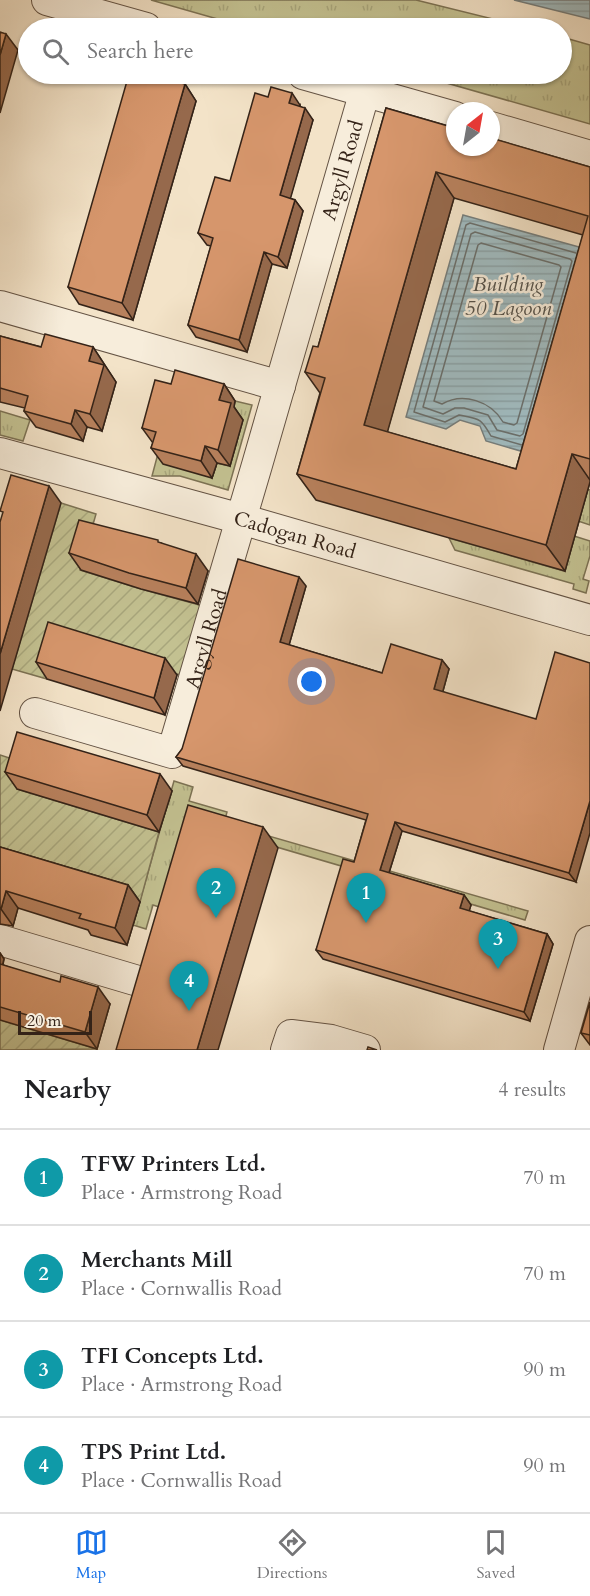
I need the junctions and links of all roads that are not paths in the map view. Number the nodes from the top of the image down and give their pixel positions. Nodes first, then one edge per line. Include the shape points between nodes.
1 (47, 0) edge
2 (111, 18) edge
3 (339, 84) edge
4 (365, 91) junction
5 (446, 114) edge
6 (500, 131) edge
7 (590, 156) edge
8 (0, 306) edge
9 (280, 386) junction
10 (0, 453) edge
11 (241, 519) junction
12 (590, 620) edge
13 (35, 713) dead end
14 (0, 940) edge
15 (590, 941) edge
16 (147, 950) edge
17 (138, 981) junction
18 (129, 1011) edge
19 (286, 1050) edge
20 (365, 1050) edge
21 (559, 1050) edge

1 - 2 street
3 - 4 street
4 - 5 street
4 - 9 street, Argyll Road
6 - 7 street
8 - 9 street
9 - 11 street, Argyll Road
10 - 11 street, Cadogan Road
11 - 12 street, Cadogan Road
11 - 13 street, Argyll Road via 172,753
14 - 17 street
15 - 21 street
16 - 17 street
17 - 18 street
19 - 20 street via 291,1035 331,1040

